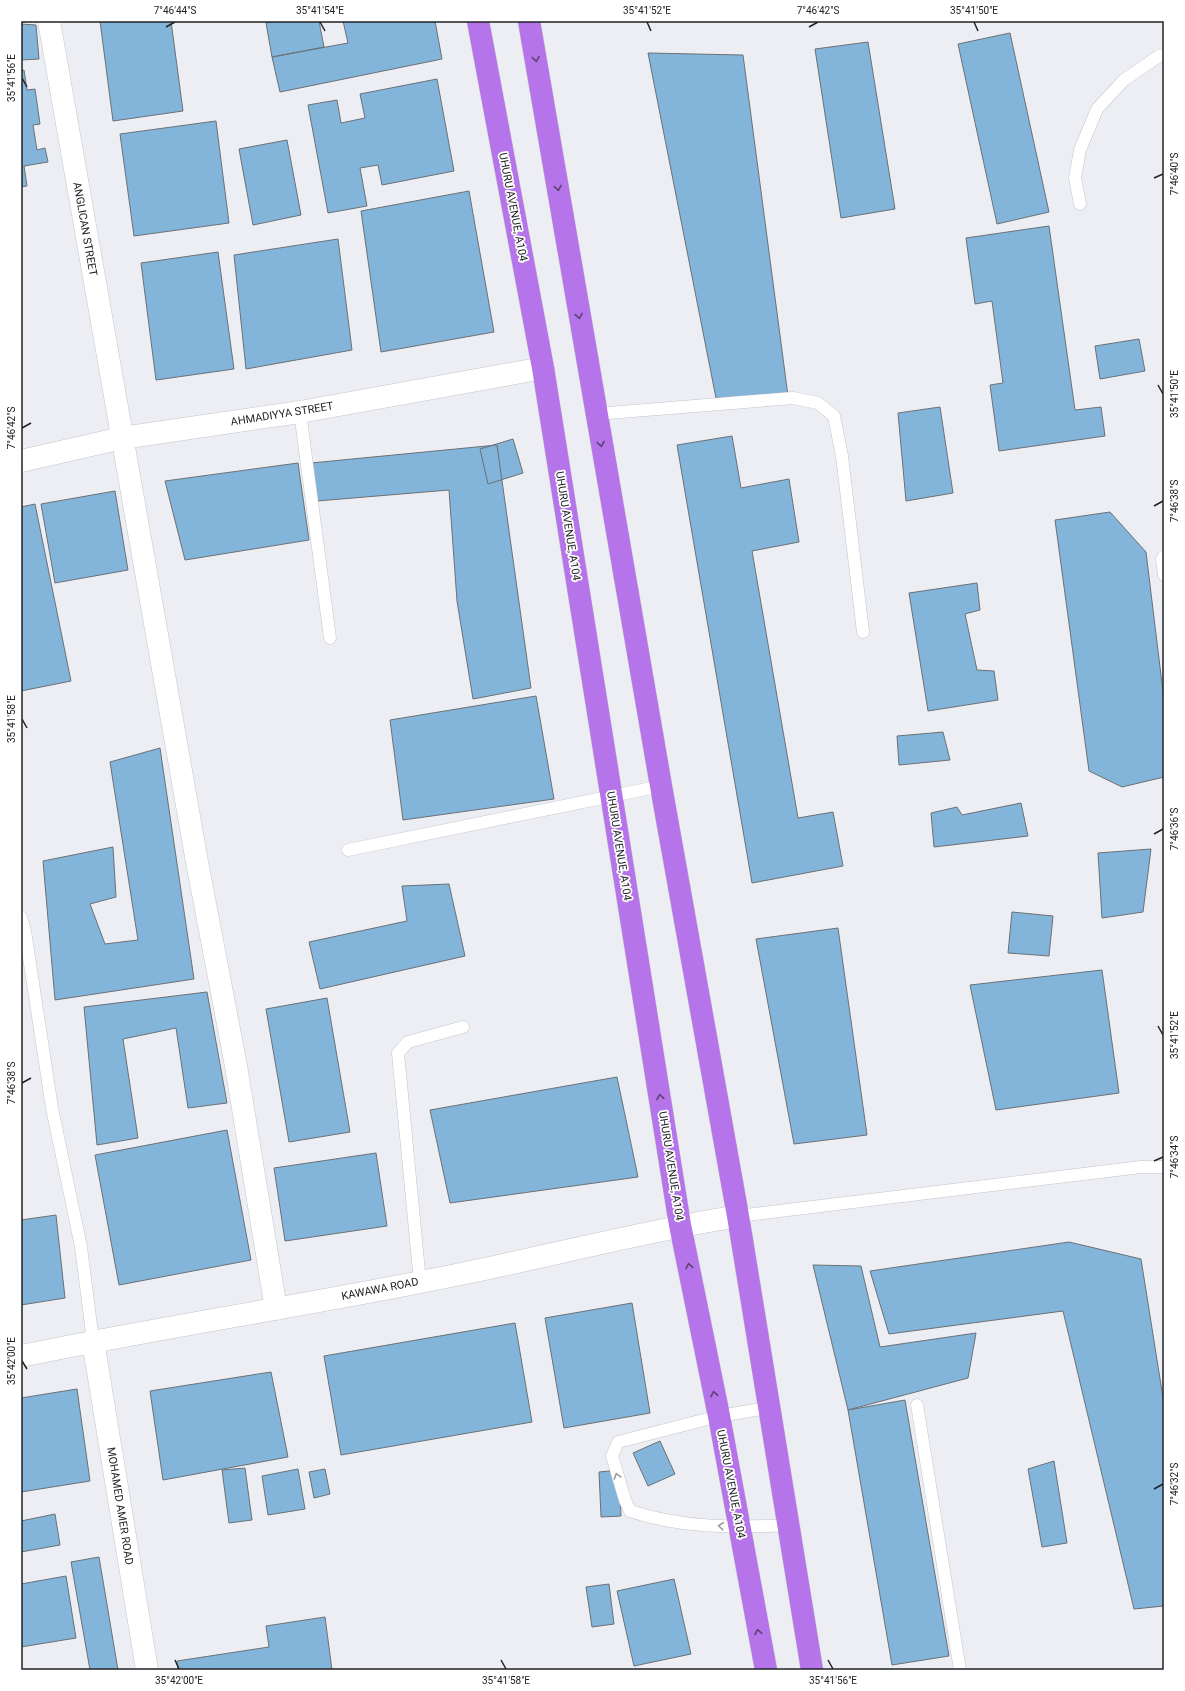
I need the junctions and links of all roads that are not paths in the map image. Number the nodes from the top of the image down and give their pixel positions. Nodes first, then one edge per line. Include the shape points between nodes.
1 (49, 21) edge
2 (478, 21) edge
3 (530, 21) edge
4 (1164, 55) edge
5 (1080, 204) dead end
6 (543, 368) junction
7 (300, 412) junction
8 (596, 414) junction
9 (122, 438) junction
10 (21, 461) edge
11 (1164, 556) edge
12 (1164, 575) edge
13 (863, 632) dead end
14 (330, 638) dead end
15 (661, 786) junction
16 (611, 796) junction
17 (348, 850) dead end
18 (21, 917) edge
19 (463, 1027) dead end
20 (1164, 1167) edge
21 (738, 1216) junction
22 (680, 1225) junction
23 (420, 1282) junction
24 (276, 1309) junction
25 (93, 1341) junction
26 (21, 1356) edge
27 (917, 1405) dead end
28 (768, 1408) junction
29 (719, 1416) junction
30 (788, 1525) junction
31 (740, 1527) junction
32 (147, 1670) edge
33 (766, 1670) edge
34 (812, 1670) edge
35 (960, 1670) edge

1 - 9 street, ANGLICAN STREET
2 - 6 highway, UHURU AVENUE, A104
3 -> 8 highway
4 - 5 lane via 1124,80 1097,109 1080,150 1075,178
6 - 7 street, AHMADIYYA STREET
6 - 16 highway, UHURU AVENUE, A104
7 - 9 street, AHMADIYYA STREET
7 - 14 lane
8 - 13 lane via 793,398 818,403 834,416 842,456
8 -> 15 highway
9 - 10 street, AHMADIYYA STREET
9 - 24 street, ANGLICAN STREET via 236,1066
11 - 12 lane
15 - 16 lane
15 - 21 highway
16 - 17 lane
22 -> 16 highway, UHURU AVENUE, A104
18 - 25 lane via 52,1108 81,1247
19 - 23 lane via 408,1042 398,1053
20 - 21 lane via 1133,1168
21 - 22 street, KAWAWA ROAD
21 - 28 highway
22 - 23 street, KAWAWA ROAD
29 -> 22 highway, UHURU AVENUE, A104
23 - 24 street, KAWAWA ROAD
24 - 25 street, KAWAWA ROAD
25 - 26 street, KAWAWA ROAD
25 - 32 street, MOHAMED AMER ROAD
27 - 35 lane
28 - 29 lane
28 - 30 highway
29 - 31 highway, UHURU AVENUE, A104
31 -> 29 lane via 687,1523 630,1511 612,1456 618,1442
30 - 31 lane
30 - 34 highway
33 -> 31 highway, UHURU AVENUE, A104

